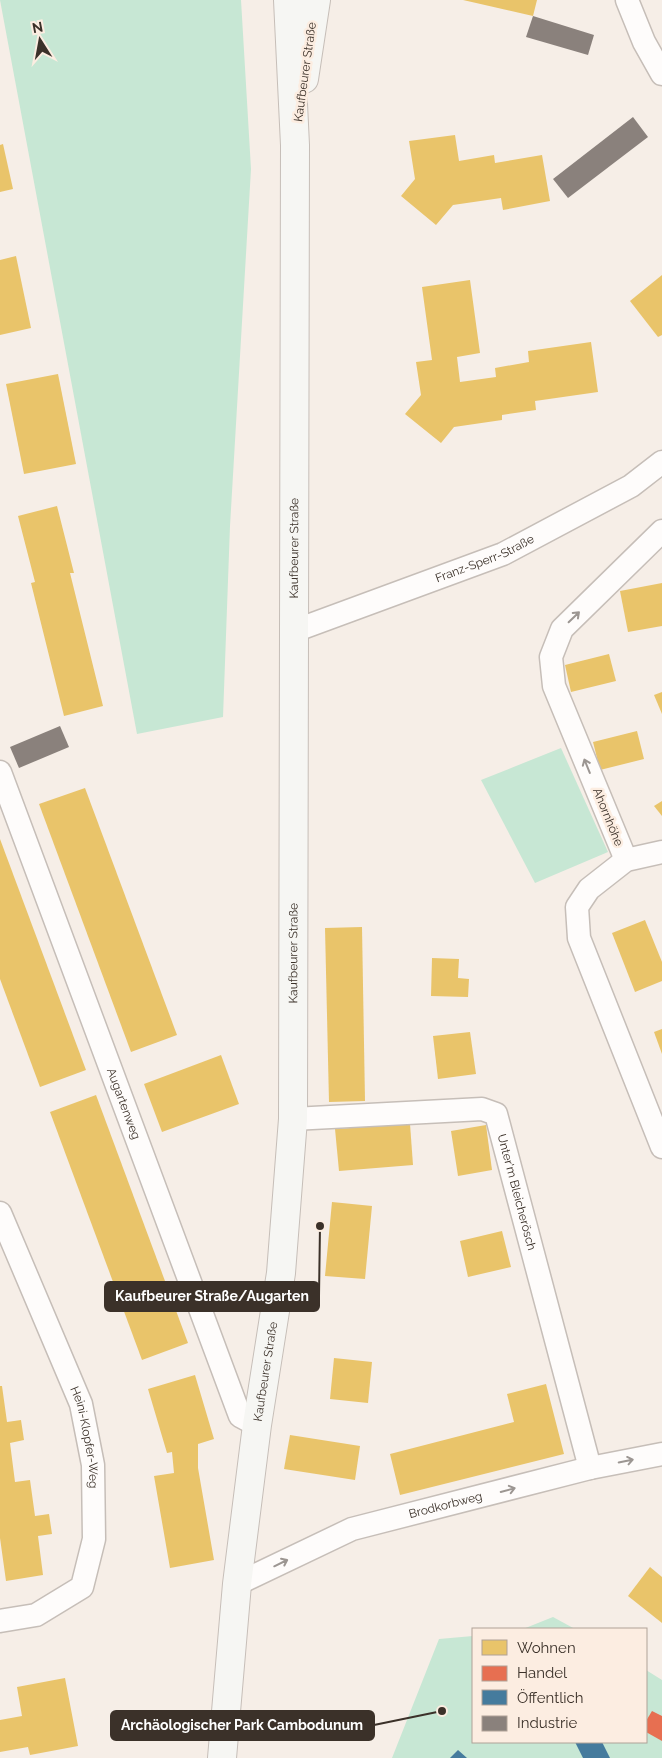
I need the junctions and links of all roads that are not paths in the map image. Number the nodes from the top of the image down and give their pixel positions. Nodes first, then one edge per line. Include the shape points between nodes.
1 (288, 0) edge
2 (316, 0) edge
3 (627, 0) edge
4 (662, 74) edge
5 (295, 145) junction
6 (662, 462) edge
7 (662, 531) edge
8 (294, 631) junction
9 (0, 772) edge
10 (662, 852) edge
11 (626, 860) junction
12 (294, 1119) junction
13 (662, 1148) edge
14 (0, 1212) edge
15 (257, 1425) junction
16 (662, 1454) edge
17 (590, 1468) junction
18 (237, 1584) junction
19 (0, 1621) edge
20 (222, 1758) edge

1 - 5 street, Kaufbeurer Straße
2 - 5 street, Kaufbeurer Straße
3 - 4 street via 644,42
5 - 8 street, Kaufbeurer Straße
6 - 8 street, Franz-Sperr-Straße via 631,486 503,554
11 -> 7 street, Ahornhöhe via 554,686 551,657 562,629
8 - 12 street, Kaufbeurer Straße
9 - 15 street, Augartenweg via 240,1416
10 - 11 street
11 - 13 street, Ahornhöhe via 589,889 577,907 579,938
12 - 15 street, Kaufbeurer Straße via 281,1273
12 - 17 street, Unter'm Bleicherösch via 482,1109 496,1114
14 - 19 street, Heini-Klopfer-Weg via 81,1404 93,1464 94,1539 82,1587 36,1615
15 - 18 street, Kaufbeurer Straße
17 -> 16 street, Brodkorbweg
18 -> 17 street, Brodkorbweg via 352,1529
18 - 20 street, Kaufbeurer Straße

